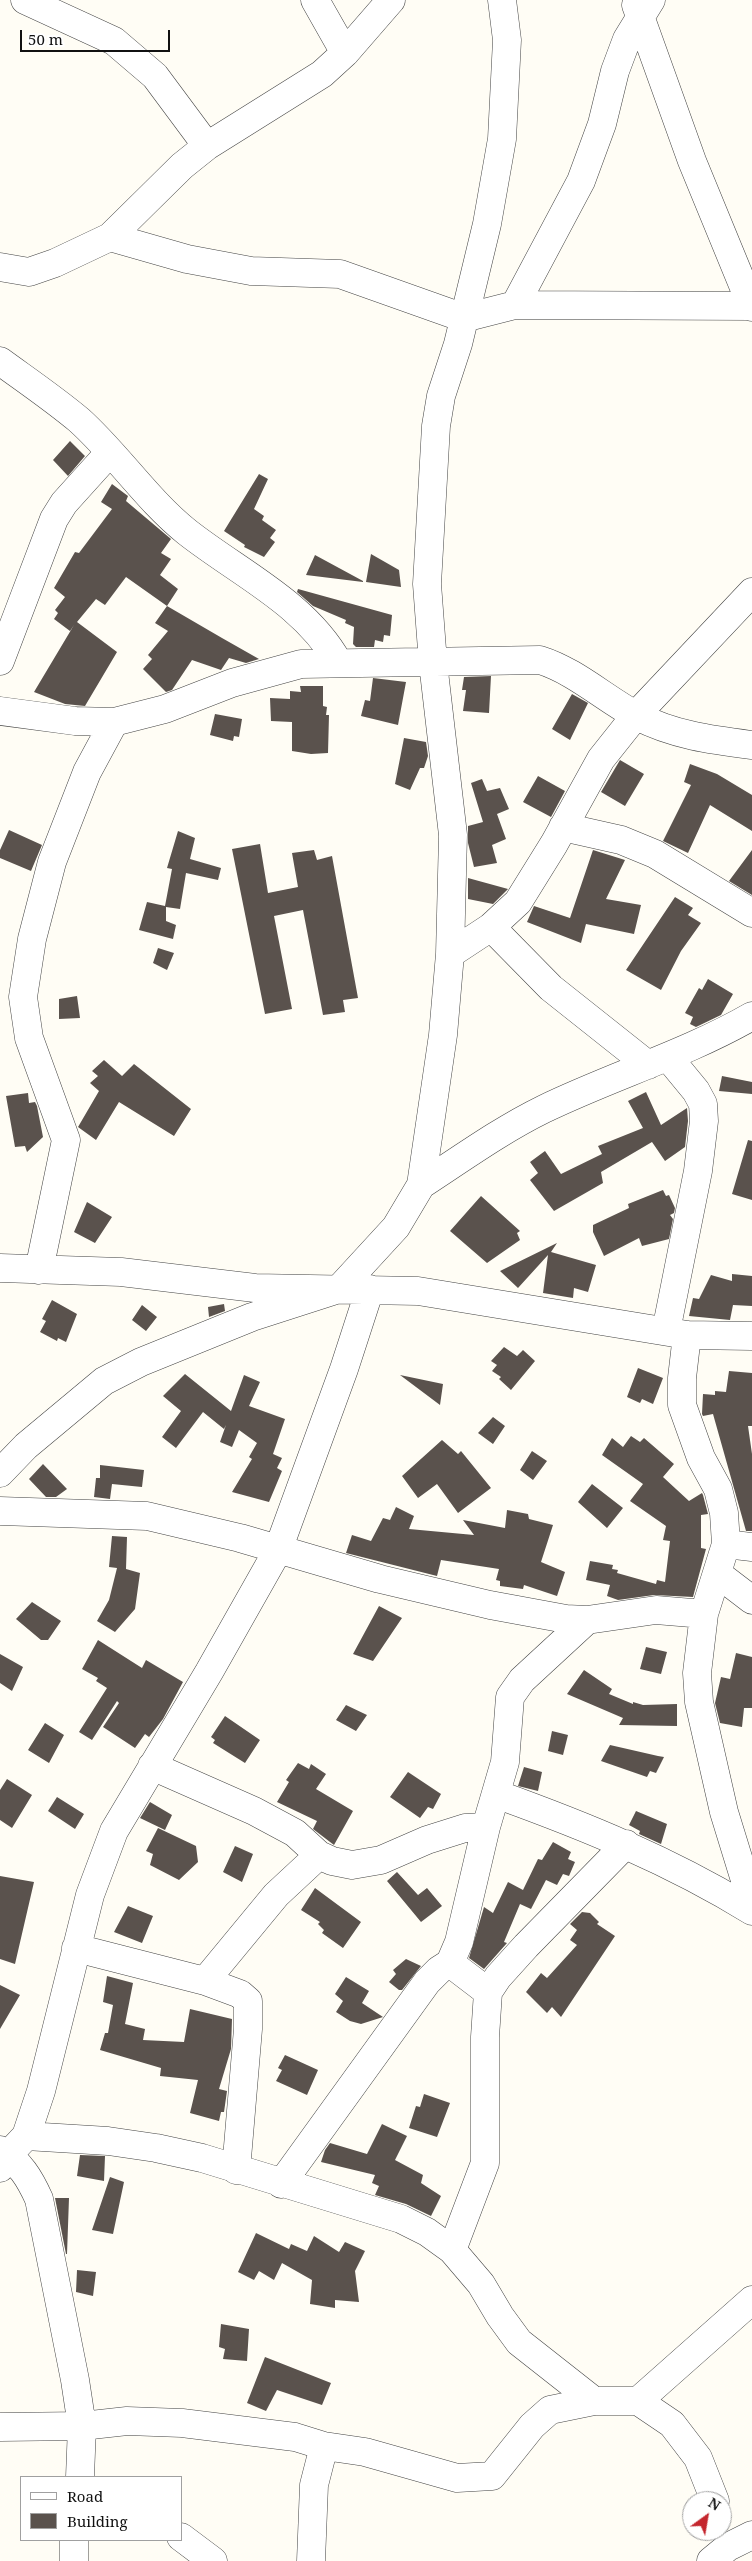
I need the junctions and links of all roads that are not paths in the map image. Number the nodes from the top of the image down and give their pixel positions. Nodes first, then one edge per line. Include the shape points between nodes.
1 (25, 0) edge
2 (315, 0) edge
3 (391, 0) edge
4 (502, 0) edge
5 (642, 6) edge
6 (346, 53) junction
7 (207, 146) junction
8 (110, 237) junction
9 (0, 267) edge
10 (514, 305) junction
11 (752, 306) edge
12 (464, 318) junction
13 (0, 361) edge
14 (110, 452) junction
15 (752, 592) edge
16 (0, 661) edge
17 (338, 662) junction
18 (433, 664) junction
19 (0, 711) edge
20 (636, 715) junction
21 (114, 722) junction
22 (752, 745) edge
23 (563, 827) junction
24 (752, 912) edge
25 (491, 926) junction
26 (450, 954) junction
27 (752, 1016) edge
28 (658, 1061) junction
29 (421, 1185) junction
30 (0, 1268) edge
31 (39, 1270) junction
32 (339, 1289) junction
33 (370, 1289) junction
34 (677, 1333) junction
35 (752, 1336) edge
36 (0, 1473) edge
37 (0, 1511) edge
38 (739, 1546) edge
39 (278, 1550) junction
40 (718, 1574) junction
41 (752, 1600) edge
42 (704, 1614) junction
43 (587, 1620) junction
44 (152, 1766) junction
45 (496, 1794) junction
46 (486, 1827) junction
47 (626, 1844) junction
48 (319, 1855) junction
49 (752, 1903) edge
50 (752, 1911) edge
51 (76, 1948) junction
52 (450, 1962) junction
53 (204, 1981) junction
54 (488, 1992) junction
55 (8, 2152) edge
56 (236, 2170) junction
57 (281, 2184) junction
58 (452, 2250) junction
59 (752, 2300) edge
60 (594, 2401) junction
61 (638, 2401) junction
62 (82, 2426) junction
63 (0, 2427) edge
64 (324, 2446) junction
65 (81, 2467) edge
66 (100, 2476) edge
67 (711, 2491) edge
68 (752, 2535) edge
69 (182, 2539) edge
70 (74, 2541) edge
71 (723, 2549) edge
72 (74, 2561) edge
73 (213, 2561) edge
74 (311, 2561) edge

1 - 7 street via 114,41 155,76
2 - 6 street
3 - 6 street
4 - 12 street via 507,40 502,139
5 - 10 street via 615,71 602,124 582,181
5 - 11 street via 692,161
6 - 7 street via 322,74
7 - 8 street via 182,166
8 - 9 street via 29,272
8 - 12 street via 187,259 251,271 340,274
10 - 11 street
10 - 12 street
12 - 18 street via 441,396 436,426 427,584
13 - 14 street via 78,420
14 - 16 street via 64,502 54,519
14 - 17 street via 186,531 299,614 327,642
15 - 20 street
17 - 18 street
17 - 21 street via 301,664 232,683 165,709
18 - 20 street via 540,660 555,665
18 - 26 street via 453,834
19 - 21 street via 75,721
20 - 22 street via 680,734
20 - 23 street via 600,759
21 - 31 street via 87,772 52,862 32,939 23,997 29,1038 66,1140
23 - 24 street via 621,840 655,854
23 - 25 street via 518,902
25 - 26 street
25 - 28 street via 551,988
26 - 29 street via 443,1035
27 - 28 street
28 - 29 street via 543,1110
28 - 34 street via 696,1091 703,1104 704,1121
29 - 32 street via 396,1227
30 - 31 street
31 - 32 street via 121,1272 256,1288
32 - 33 street
32 - 36 street via 252,1317 141,1362 104,1381 33,1440
33 - 34 street via 418,1290
33 - 39 street
34 - 35 street
34 - 38 street via 682,1405
37 - 39 street via 147,1516
38 - 40 street
39 - 43 street via 490,1605
39 - 44 street
40 - 41 street
40 - 42 street
42 - 43 street via 656,1610
42 - 49 street via 697,1673 699,1702 724,1812
43 - 45 street via 522,1680 510,1697 505,1762
44 - 48 street via 254,1811 295,1833
44 - 51 street via 114,1831 90,1895
45 - 46 street
45 - 47 street
46 - 48 street via 465,1828 380,1860 352,1865
46 - 52 street via 460,1942
47 - 50 street via 718,1890
47 - 54 street via 521,1952
48 - 53 street via 276,1895
51 - 53 street
51 - 55 street via 41,2091
52 - 54 street
52 - 57 street via 427,1982
53 - 56 street via 248,2000
54 - 58 street via 484,2037 484,2162
55 - 56 street via 108,2141 202,2158
55 - 62 street via 29,2176 39,2199 61,2300
56 - 57 street
57 - 58 street via 401,2219
58 - 60 street via 482,2284 519,2342
59 - 61 street
60 - 61 street
60 - 64 street via 550,2410 532,2426 492,2476 457,2478 365,2452
61 - 67 street via 672,2424 698,2458
62 - 63 street
62 - 64 street via 127,2422 182,2423 295,2437
62 - 65 street
64 - 74 street via 314,2485
65 - 66 street
68 - 71 street
69 - 73 street
70 - 72 street

